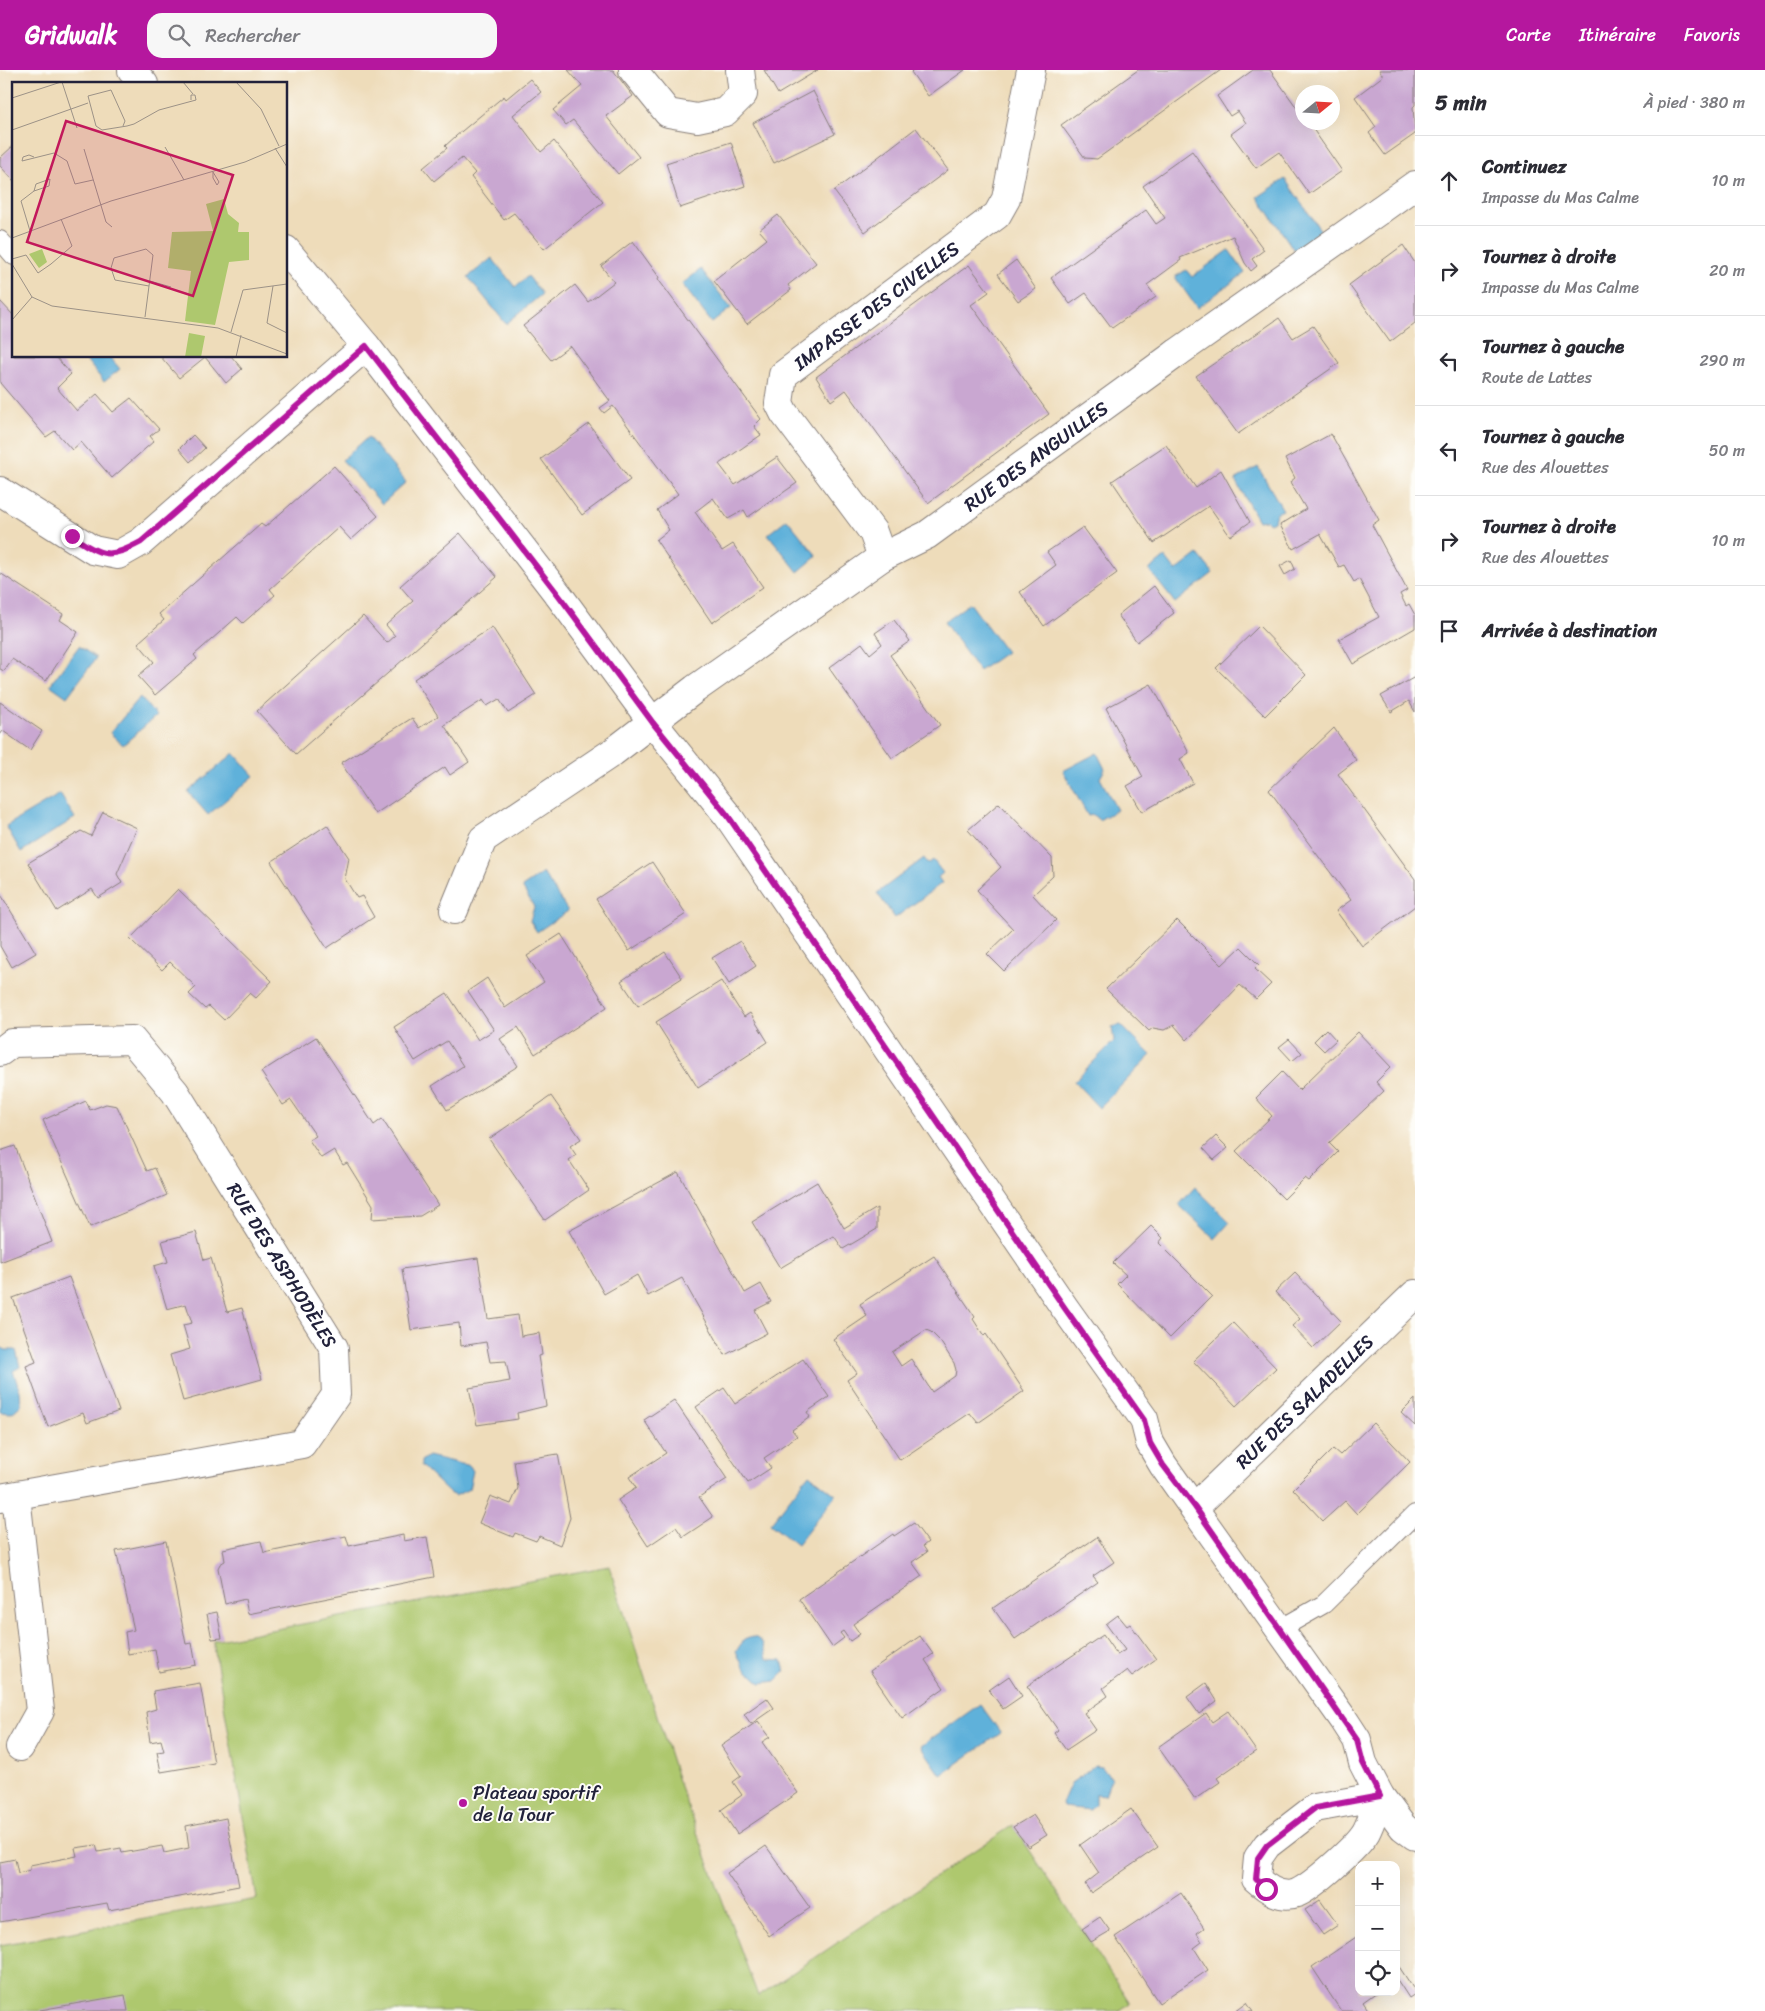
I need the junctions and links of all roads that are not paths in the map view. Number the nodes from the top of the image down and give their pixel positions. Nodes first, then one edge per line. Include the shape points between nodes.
1 (132, 70) edge
2 (633, 70) edge
3 (740, 70) edge
4 (1031, 70) edge
5 (142, 82) edge
6 (1415, 185) edge
7 (0, 240) edge
8 (288, 252) edge
9 (12, 254) edge
10 (366, 346) junction
11 (0, 491) edge
12 (882, 557) junction
13 (653, 723) junction
14 (454, 910) dead end
15 (0, 1052) edge
16 (1415, 1294) edge
17 (8, 1497) edge
18 (1195, 1507) junction
19 (1415, 1514) edge
20 (1280, 1630) junction
21 (20, 1747) dead end
22 (1415, 1836) edge

1 - 5 street
2 - 3 street via 668,113 696,118 725,112 743,94
4 - 12 street, IMPASSE DES CIVELLES via 1006,199 997,215 784,375 779,403 784,413 873,532
6 - 12 street, RUE DES ANGUILLES via 927,534
7 - 9 lane
8 - 10 street
10 - 11 street via 141,542 118,555 93,550
10 - 13 street
12 - 13 street, RUE DES ANGUILLES via 695,689
13 - 14 street, RUE DES ANGUILLES via 483,839
13 - 18 street via 728,816 1144,1420 1150,1443
15 - 17 street, RUE DES ASPHODÈLES via 12,1043 132,1040 175,1092 334,1348 336,1395 302,1444
16 - 18 street, RUE DES SALADELLES
17 - 21 street, RUE DES ASPHODÈLES via 40,1711
18 - 20 street
19 - 20 lane via 1324,1604
20 - 22 street via 1357,1740 1363,1763 1380,1796 1403,1827

